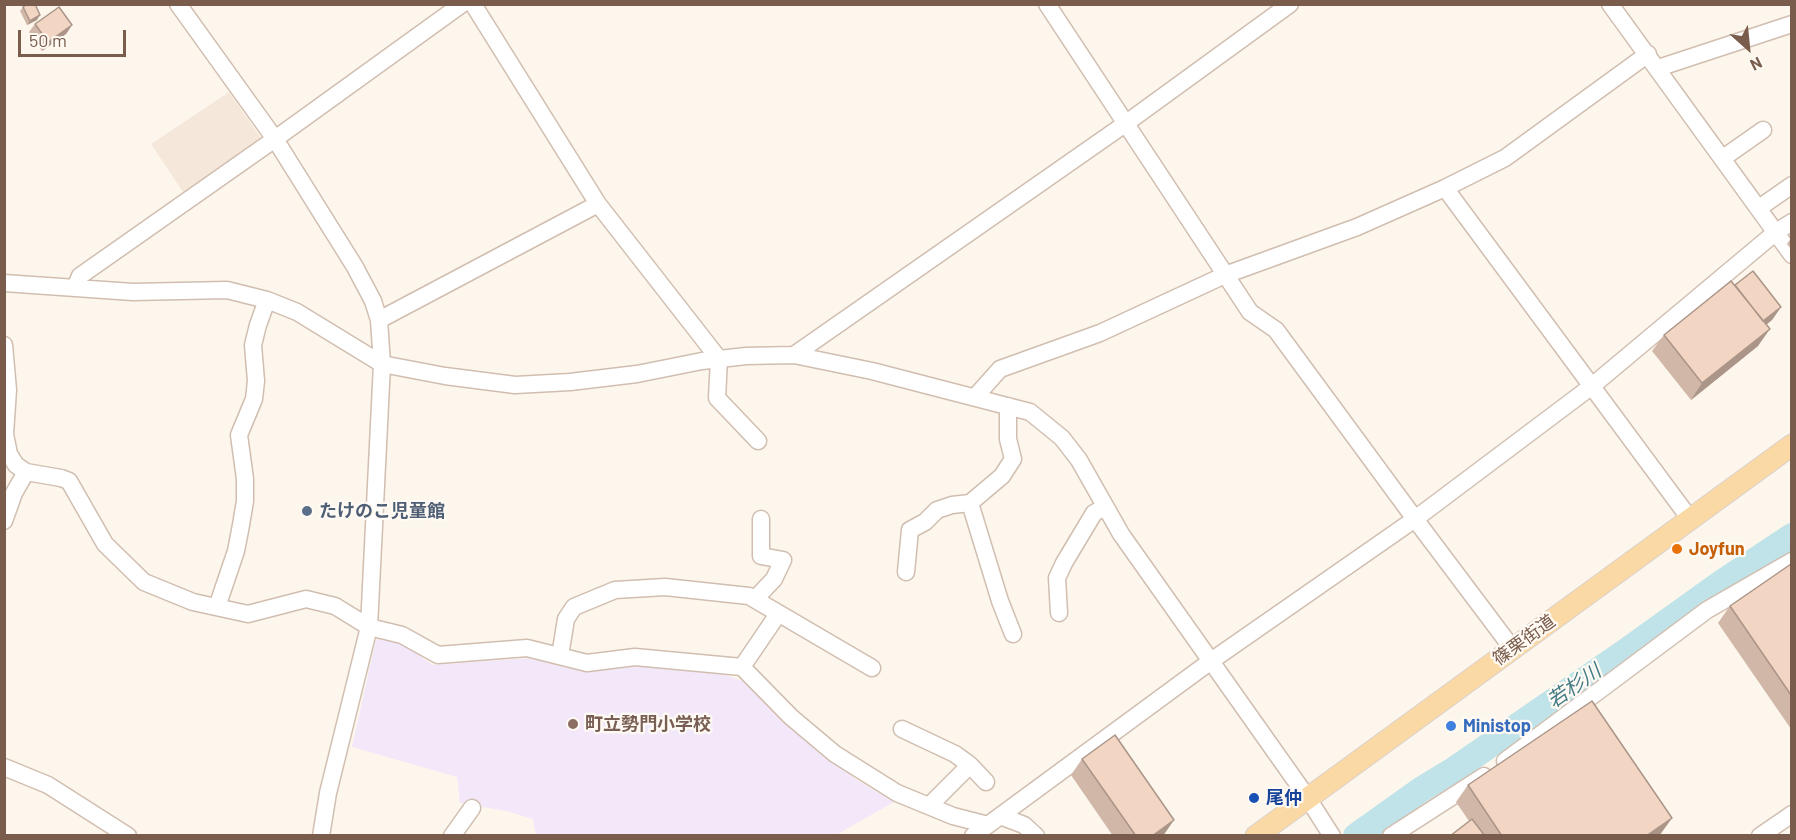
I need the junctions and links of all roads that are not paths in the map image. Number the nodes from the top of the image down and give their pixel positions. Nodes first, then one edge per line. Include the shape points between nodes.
1 (178, 4) edge
2 (462, 4) edge
3 (473, 4) edge
4 (1047, 4) edge
5 (1290, 4) edge
6 (1611, 4) edge
7 (1791, 24) edge
8 (1648, 54) junction
9 (1658, 68) junction
10 (1125, 124) junction
11 (1763, 130) dead end
12 (274, 139) junction
13 (1723, 158) junction
14 (1791, 185) edge
15 (1445, 188) junction
16 (598, 204) junction
17 (1759, 208) junction
18 (1791, 222) edge
19 (1776, 232) junction
20 (1791, 255) edge
21 (1225, 275) junction
22 (4, 283) edge
23 (75, 288) junction
24 (267, 300) junction
25 (379, 320) junction
26 (4, 345) edge
27 (794, 355) junction
28 (719, 359) junction
29 (382, 364) junction
30 (1592, 386) junction
31 (975, 397) junction
32 (1008, 406) junction
33 (5, 434) edge
34 (758, 441) dead end
35 (1791, 445) edge
36 (26, 472) junction
37 (970, 503) junction
38 (1105, 507) junction
39 (761, 519) dead end
40 (1415, 519) junction
41 (1690, 519) junction
42 (4, 521) edge
43 (1791, 561) edge
44 (906, 572) dead end
45 (755, 600) junction
46 (217, 607) junction
47 (1059, 613) dead end
48 (778, 614) junction
49 (369, 627) junction
50 (1013, 634) dead end
51 (1512, 648) junction
52 (560, 656) junction
53 (1211, 661) junction
54 (742, 667) junction
55 (872, 668) dead end
56 (902, 729) dead end
57 (969, 765) junction
58 (4, 766) edge
59 (986, 782) dead end
60 (1307, 797) junction
61 (928, 806) junction
62 (472, 808) dead end
63 (1791, 814) edge
64 (994, 821) junction
65 (128, 836) edge
66 (321, 836) edge
67 (452, 836) edge
68 (974, 836) edge
69 (1036, 836) edge
70 (1256, 836) edge
71 (1332, 836) edge
72 (1392, 836) edge
73 (1760, 836) edge

1 - 12 street
2 - 12 street
3 - 16 street
4 - 10 street
5 - 10 street
6 - 8 street
7 - 9 street
8 - 9 street
8 - 15 street via 1505,158
9 - 13 street
10 - 21 street
10 - 27 street
11 - 13 street
12 - 23 street via 80,276
12 - 25 street via 356,267
13 - 17 street
14 - 17 street
15 - 21 street via 1357,227
15 - 30 street
16 - 25 street
16 - 28 street
17 - 19 street
18 - 19 street
19 - 20 street
19 - 30 street
21 - 31 street via 1100,333 1000,369
21 - 40 street via 1250,312 1276,330
22 - 23 street
23 - 24 street via 227,290
24 - 29 street via 297,312
24 - 46 street via 253,345 254,399 239,435 245,501 237,551
25 - 29 street
26 - 33 street via 8,390
27 - 28 street
27 - 31 street
28 - 29 street via 638,374 514,385
28 - 34 street via 717,398
29 - 49 street
30 - 40 street
30 - 41 street
31 - 32 street
32 - 37 street via 1012,459 1002,476
32 - 38 street via 1030,412 1062,438
33 - 36 street via 9,454
35 - 41 main road, 篠栗街道
36 - 42 street
36 - 46 street via 69,481 105,544 144,582 193,603
37 - 44 street via 937,510 909,530
37 - 50 street
38 - 47 street via 1094,513 1057,578
38 - 53 street
39 - 45 street via 761,556 783,560 774,579
40 - 51 street
40 - 53 street
41 - 51 main road, 篠栗街道
43 - 72 street via 1707,610 1495,769
45 - 48 street
45 - 52 street via 749,596 665,588 615,590 574,607 566,619
46 - 49 street via 248,614 306,599 335,606
48 - 54 street
48 - 55 street
49 - 52 street via 402,635 438,655 526,648
49 - 66 street
51 - 60 main road, 篠栗街道
52 - 54 street via 587,663 634,657
53 - 60 street
53 - 64 street
54 - 61 street via 791,717 835,754 897,793
56 - 57 street via 955,754
57 - 59 street
57 - 61 street
58 - 65 street via 48,785
60 - 70 main road, 篠栗街道
60 - 71 street
61 - 64 street via 953,816
62 - 67 street
63 - 73 street
64 - 68 street
64 - 69 street via 1024,825

